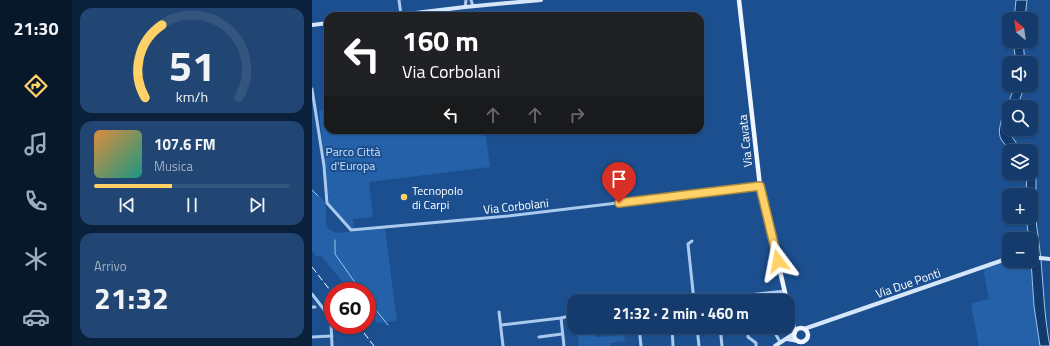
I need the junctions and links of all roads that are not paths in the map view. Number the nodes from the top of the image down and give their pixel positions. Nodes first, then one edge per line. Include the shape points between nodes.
1 (399, 0) edge
2 (466, 0) edge
3 (471, 0) edge
4 (540, 0) edge
5 (739, 0) edge
6 (473, 6) junction
7 (465, 7) junction
8 (400, 12) edge
9 (424, 12) edge
10 (324, 24) edge
11 (312, 25) edge
12 (312, 89) edge
13 (760, 186) junction
14 (692, 242) dead end
15 (1038, 258) edge
16 (1050, 259) edge
17 (1002, 260) edge
18 (785, 291) junction
19 (769, 293) joint
20 (312, 294) edge
21 (693, 294) edge
22 (760, 294) edge
23 (786, 294) edge
24 (499, 312) dead end
25 (567, 317) edge
26 (561, 318) junction
27 (501, 325) junction
28 (795, 326) edge
29 (800, 331) junction
30 (562, 334) junction
31 (640, 334) edge
32 (672, 334) edge
33 (698, 334) edge
34 (721, 334) edge
35 (748, 334) edge
36 (776, 334) edge
37 (332, 336) junction
38 (312, 337) edge
39 (539, 337) dead end
40 (808, 338) junction
41 (782, 341) junction
42 (801, 343) edge
43 (332, 346) edge
44 (503, 346) edge
45 (564, 346) edge
46 (641, 346) edge
47 (673, 346) edge
48 (699, 346) edge
49 (722, 346) edge
50 (756, 346) edge
51 (775, 346) edge
52 (807, 346) edge

1 - 8 street
2 - 7 street
3 - 6 street
4 - 6 street
5 - 13 main road, Via Cavata
6 - 7 street
7 - 9 street
10 - 11 street
12 - 13 street, Via Corbolani via 327,203 351,230 508,216
13 - 18 main road, Via Cavata
14 - 21 street via 688,244
15 - 16 street
17 - 29 street, Via Due Ponti
18 - 19 street
18 - 23 main road, Via Cavata
19 - 22 street
20 - 37 street via 328,316
24 - 27 street
25 - 26 street
26 - 27 street
26 - 30 street
27 - 44 street
28 - 29 main road
29 - 40 main road
29 - 41 street, Via Due Ponti
29 - 42 main road
30 - 39 street
30 - 45 street
31 - 46 street
32 - 47 street
33 - 48 street
34 - 49 street
35 - 50 street
36 - 41 street
37 - 38 street
37 - 43 street
40 - 42 main road
40 - 52 main road
41 - 42 street via 790,339
41 - 51 street, Via Due Ponti

